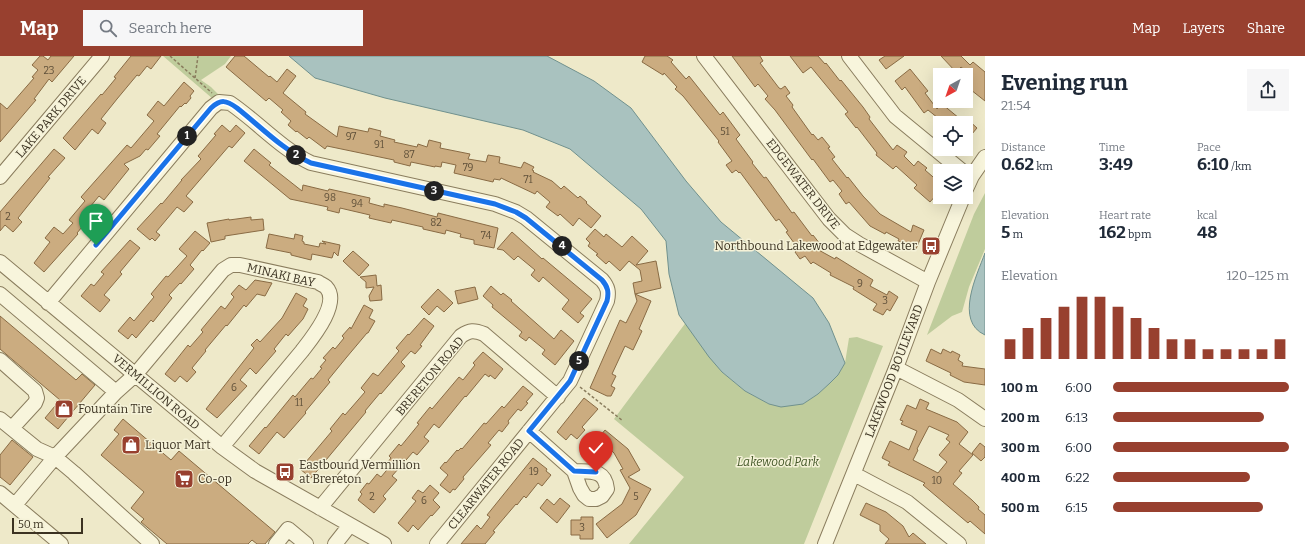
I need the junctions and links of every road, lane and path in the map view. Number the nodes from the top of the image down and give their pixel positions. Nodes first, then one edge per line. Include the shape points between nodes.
1 (102, 56) edge
2 (170, 56) edge
3 (198, 56) edge
4 (704, 56) edge
5 (849, 56) edge
6 (196, 78) junction
7 (219, 102) junction
8 (985, 156) edge
9 (956, 164) edge
10 (973, 167) edge
11 (0, 177) edge
12 (960, 204) edge
13 (0, 262) edge
14 (928, 282) junction
15 (0, 294) edge
16 (48, 302) junction
17 (0, 360) edge
18 (896, 368) junction
19 (135, 375) junction
20 (576, 383) dead end
21 (116, 392) junction
22 (558, 397) junction
23 (0, 419) edge
24 (985, 419) edge
25 (623, 421) dead end
26 (12, 428) junction
27 (529, 431) junction
28 (222, 447) junction
29 (55, 457) junction
30 (574, 471) dead end
31 (854, 474) junction
32 (0, 493) edge
33 (15, 505) junction
34 (320, 508) junction
35 (350, 525) junction
36 (61, 544) edge
37 (152, 544) edge
38 (276, 544) edge
39 (306, 544) edge
40 (335, 544) edge
41 (384, 544) edge
42 (437, 544) edge
43 (825, 544) edge
44 (959, 544) edge

1 - 11 street, LAKE PARK DRIVE
2 - 6 path
3 - 6 path
4 - 14 street, EDGEWATER DRIVE via 829,219 845,235 859,244
5 - 9 street via 895,116
6 - 7 path
7 - 16 street via 211,108
7 - 22 street, CLEARWATER ROAD via 230,103 288,149 311,163 495,204 516,212 536,225 602,280 609,294 607,301 570,381
8 - 10 street
12 - 14 street, LAKEWOOD BOULEVARD
13 - 16 street, VERMILLION ROAD
14 - 18 street, LAKEWOOD BOULEVARD
15 - 21 street
16 - 19 street, VERMILLION ROAD
17 - 26 street via 35,391 37,398
18 - 24 street via 958,400
18 - 31 street, LAKEWOOD BOULEVARD
19 - 21 street
19 - 28 street, VERMILLION ROAD
19 - 28 street, MINAKI BAY via 223,270 231,265 318,282 325,286 330,293 331,302 313,336
20 - 25 path
21 - 29 street
22 - 27 street, CLEARWATER ROAD
22 - 34 street, BRERETON ROAD via 484,334 475,330 468,331 461,336
23 - 26 street
26 - 29 street via 37,449
27 - 30 street
27 - 42 street, CLEARWATER ROAD
28 - 34 street, VERMILLION ROAD via 255,471
29 - 33 street
29 - 37 street
31 - 43 street, LAKEWOOD BOULEVARD
31 - 44 street via 907,502
32 - 33 street
33 - 36 street
34 - 35 street, VERMILLION ROAD
35 - 40 street
35 - 41 street, VERMILLION ROAD
38 - 39 street via 288,530

